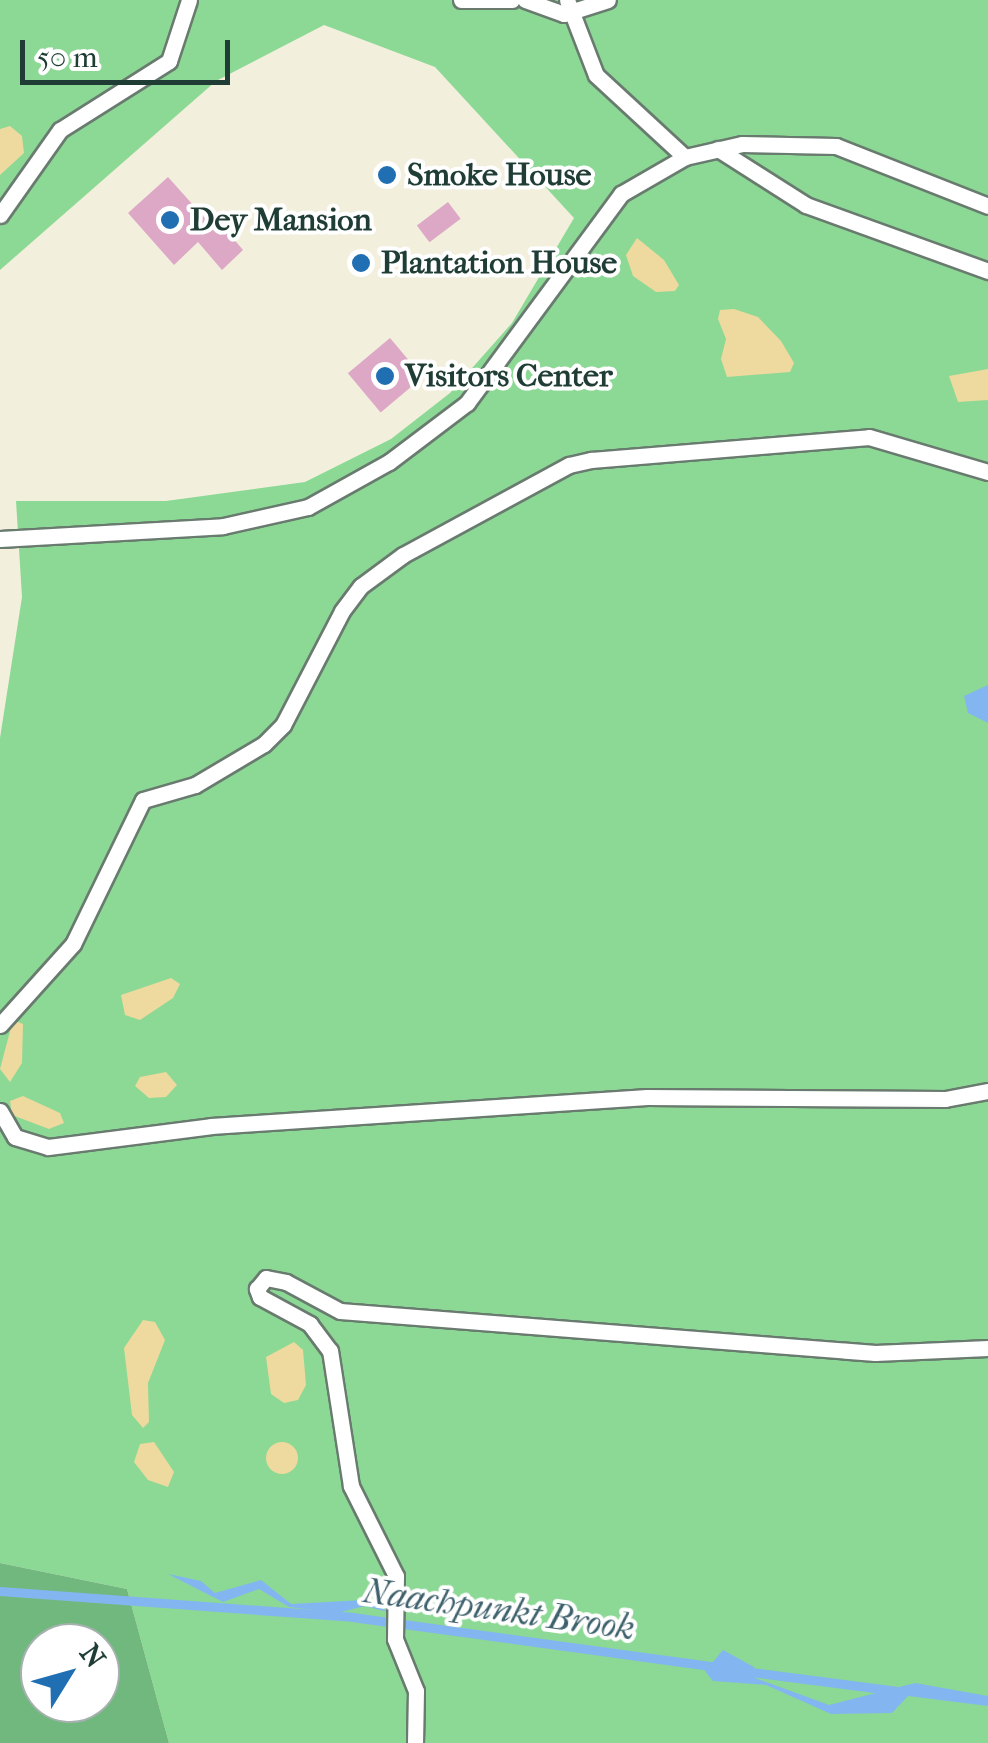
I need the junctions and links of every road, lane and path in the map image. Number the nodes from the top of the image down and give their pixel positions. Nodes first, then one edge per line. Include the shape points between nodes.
1 (461, 0) edge
2 (512, 0) edge
3 (525, 0) edge
4 (608, 0) edge
5 (188, 1) edge
6 (569, 6) edge
7 (718, 149) junction
8 (685, 158) junction
9 (988, 206) edge
10 (0, 215) edge
11 (988, 271) edge
12 (988, 472) edge
13 (0, 539) edge
14 (0, 1025) edge
15 (988, 1091) edge
16 (0, 1110) edge
17 (988, 1348) edge
18 (415, 1743) edge

1 - 2 lane
3 - 6 lane
4 - 6 lane
5 - 10 lane via 169,61 60,130
6 - 8 lane via 612,96
7 - 8 lane
7 - 9 lane via 794,141 836,146
7 - 11 lane via 806,205
8 - 13 lane via 621,194 467,404 389,462 308,507 222,526
12 - 14 lane via 870,437 591,460 569,465 403,556 361,586 342,611 282,725 264,744 195,785 143,800 73,944
15 - 16 lane via 929,1099 646,1097 211,1126 48,1147 15,1137
17 - 18 lane via 876,1353 340,1311 266,1278 257,1289 260,1297 310,1324 330,1351 352,1486 388,1555 398,1605 395,1635 416,1691

